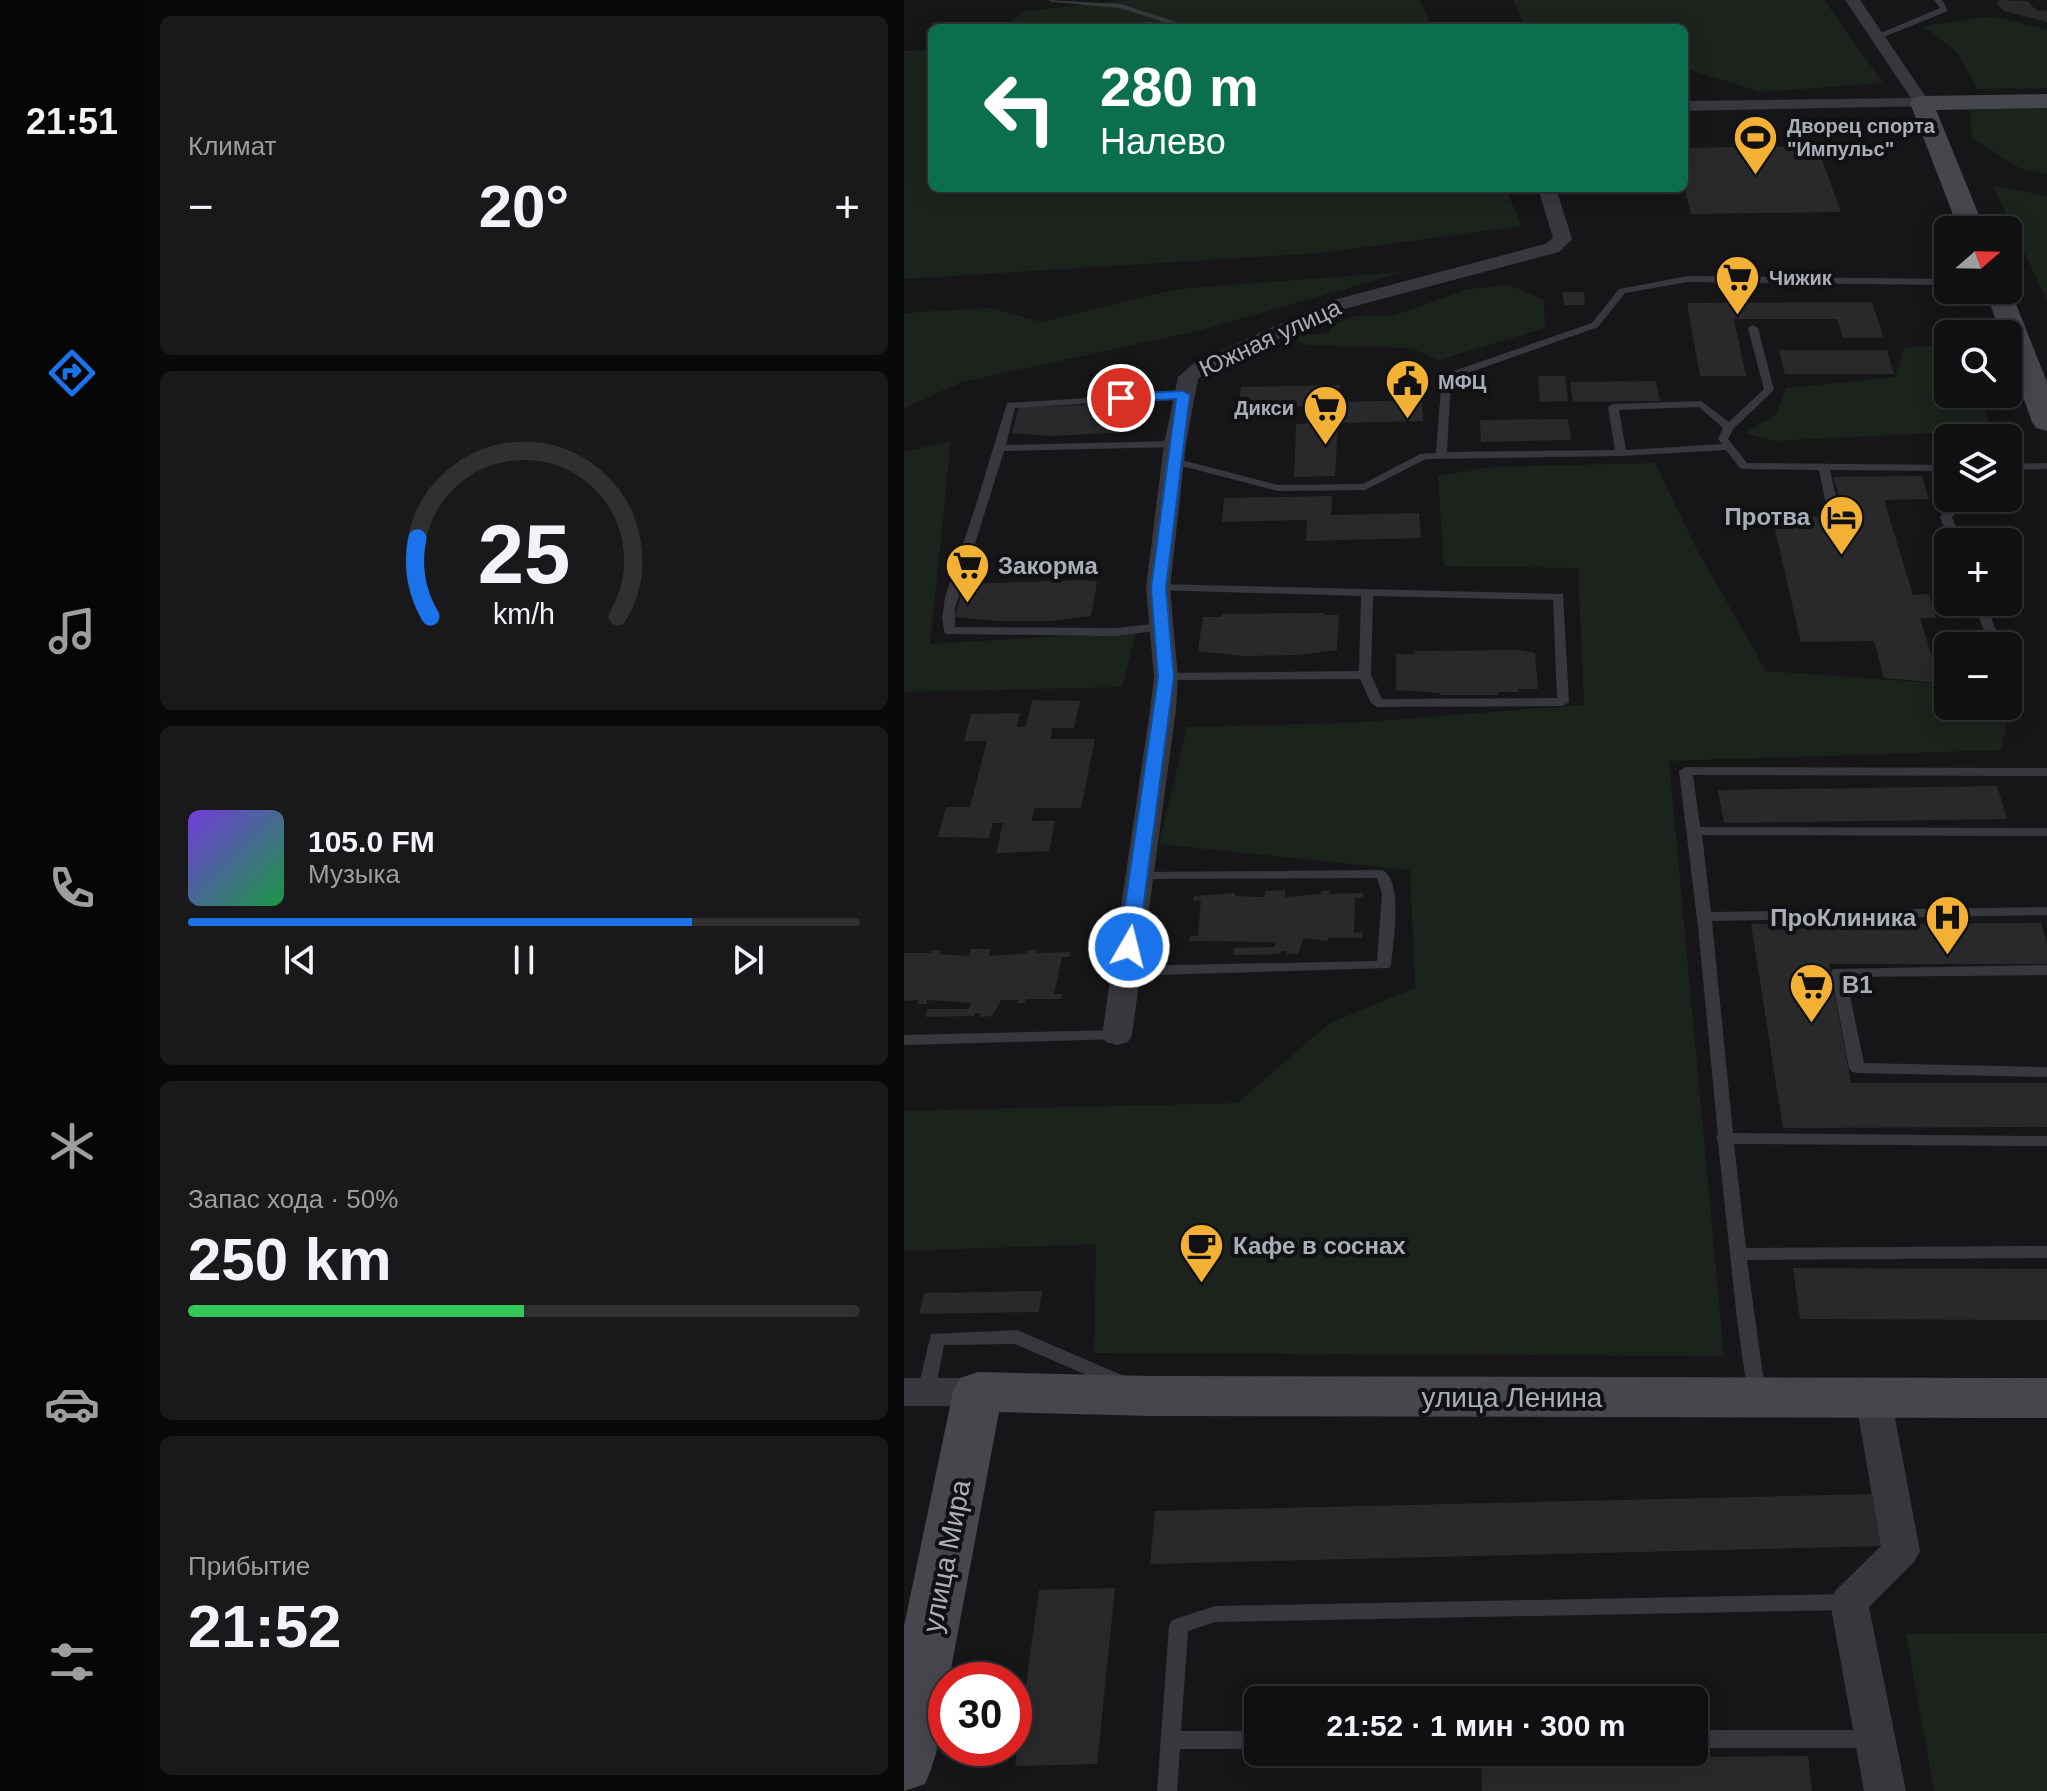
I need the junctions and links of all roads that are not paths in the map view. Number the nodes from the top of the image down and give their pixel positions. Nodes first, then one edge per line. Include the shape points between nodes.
1 (1052, 0) edge
2 (1852, 0) edge
3 (1938, 0) edge
4 (1178, 24) edge
5 (1878, 36) junction
6 (2047, 101) edge
7 (1922, 103) junction
8 (1688, 106) edge
9 (1548, 192) edge
10 (1966, 216) edge
11 (1934, 282) edge
12 (2004, 304) edge
13 (1753, 328) dead end
14 (1183, 395) junction
15 (2047, 422) edge
16 (1729, 427) junction
17 (1730, 447) junction
18 (1000, 448) junction
19 (1175, 453) junction
20 (1621, 453) junction
21 (1441, 456) junction
22 (2047, 466) edge
23 (1824, 467) junction
24 (2022, 467) edge
25 (1934, 468) edge
26 (1833, 510) dead end
27 (1158, 588) junction
28 (1367, 593) junction
29 (1161, 627) junction
30 (1365, 675) junction
31 (1166, 677) junction
32 (2047, 772) edge
33 (1695, 831) junction
34 (2047, 832) edge
35 (1138, 875) junction
36 (2047, 911) edge
37 (1705, 917) junction
38 (2047, 970) edge
39 (1126, 971) junction
40 (1117, 1035) joint
41 (904, 1040) edge
42 (2047, 1072) edge
43 (1724, 1138) junction
44 (2047, 1141) edge
45 (2047, 1252) edge
46 (1739, 1254) junction
47 (936, 1392) edge
48 (1151, 1396) junction
49 (1757, 1397) junction
50 (1873, 1397) junction
51 (2047, 1398) edge
52 (1849, 1602) junction
53 (1708, 1739) edge
54 (1876, 1739) junction
55 (1170, 1740) junction
56 (1244, 1740) edge
57 (904, 1766) edge
58 (1167, 1791) edge
59 (1885, 1791) edge

1 - 4 lane via 1121,6
2 - 5 street
3 - 5 lane via 1945,9
5 - 7 street
6 - 7 street
7 - 8 street
7 - 10 street
9 - 14 street, Южная улица via 1563,239 1552,248 1337,305 1201,367 1188,377
11 - 21 lane via 1688,279 1622,291 1595,325 1446,377
12 - 15 street
13 - 16 lane via 1769,390
14 - 18 lane via 1011,405
14 - 19 street, Южная улица
16 - 17 lane via 1723,439
16 - 20 lane via 1701,404 1613,407
17 - 20 lane
17 - 23 lane via 1744,466
18 - 19 lane
18 - 29 lane via 950,594 949,631 1115,632
19 - 21 lane via 1278,488 1365,487 1424,456
19 - 27 street, Южная улица
20 - 21 lane
22 - 24 lane
23 - 25 lane
23 - 26 lane
27 - 28 lane
27 - 29 street, Южная улица
28 - 30 lane
28 - 30 lane via 1559,597 1563,702 1377,703
29 - 31 street, Южная улица
30 - 31 lane
31 - 35 street, Южная улица
32 - 33 lane via 1686,771
33 - 34 lane
33 - 37 lane
35 - 39 street, Южная улица
35 - 39 lane via 1382,874 1389,894 1384,965
36 - 37 lane
37 - 43 lane
38 - 42 lane via 1838,972 1857,1068
39 - 40 street, Южная улица
40 - 41 lane
43 - 44 lane
43 - 46 lane
45 - 46 lane
46 - 49 lane
47 - 48 street, улица Ленина
47 - 48 lane via 937,1339 1017,1337
47 - 57 street, улица Мира
48 - 49 street, улица Ленина
49 - 50 street, улица Ленина
50 - 51 street, улица Ленина
50 - 52 street via 1901,1551
52 - 54 street
52 - 55 lane via 1215,1614 1179,1626
53 - 54 lane
54 - 59 street
55 - 56 lane
55 - 58 lane

